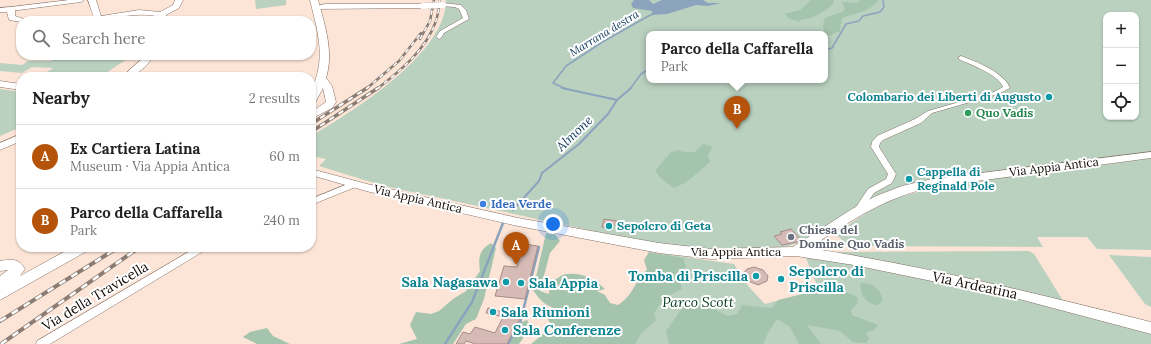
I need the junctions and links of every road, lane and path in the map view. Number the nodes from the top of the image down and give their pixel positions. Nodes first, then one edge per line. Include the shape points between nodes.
1 (52, 0) edge
2 (81, 0) edge
3 (92, 0) edge
4 (179, 0) edge
5 (308, 0) edge
6 (30, 2) edge
7 (38, 4) junction
8 (315, 4) edge
9 (12, 5) junction
10 (0, 10) edge
11 (98, 16) edge
12 (124, 16) edge
13 (154, 16) edge
14 (164, 16) edge
15 (311, 16) edge
16 (16, 19) edge
17 (439, 37) dead end
18 (316, 38) edge
19 (961, 58) dead end
20 (146, 60) edge
21 (133, 72) edge
22 (316, 72) edge
23 (321, 79) junction
24 (0, 84) edge
25 (16, 86) edge
26 (316, 87) edge
27 (316, 113) edge
28 (16, 139) edge
29 (0, 147) edge
30 (1151, 155) edge
31 (316, 173) edge
32 (355, 184) junction
33 (316, 200) edge
34 (856, 212) junction
35 (796, 251) junction
36 (63, 252) edge
37 (75, 252) edge
38 (196, 252) edge
39 (0, 266) edge
40 (0, 283) edge
41 (0, 287) edge
42 (0, 294) edge
43 (1151, 328) edge
44 (41, 344) edge

1 - 7 street
2 - 7 street
3 - 11 street
4 - 14 street
5 - 15 main road
6 - 7 street
6 - 9 street
7 - 9 street
8 - 17 street, bridge via 462,7 466,19 442,32
8 - 23 main road via 325,50
9 - 10 street
9 - 16 street via 10,14
12 - 13 street via 142,13
18 - 22 main road via 319,52
19 - 34 street via 996,75 1006,82 1007,88 930,112 918,121 880,138 875,147 892,174 889,180 871,191
20 - 21 street
23 - 26 main road
23 - 27 main road via 327,86 331,102
24 - 25 street
28 - 29 street
30 - 34 street, Via Appia Antica via 932,183 906,189
31 - 32 street, Via Appia Antica
32 - 33 street
32 - 35 street, Via Appia Antica via 518,222 674,250 711,254
34 - 35 street, Via Appia Antica
35 - 43 street, Via Ardeatina via 1020,294
36 - 41 main road
37 - 42 main road
38 - 44 street, Via della Travicella
39 - 40 main road via 11,264 18,269

